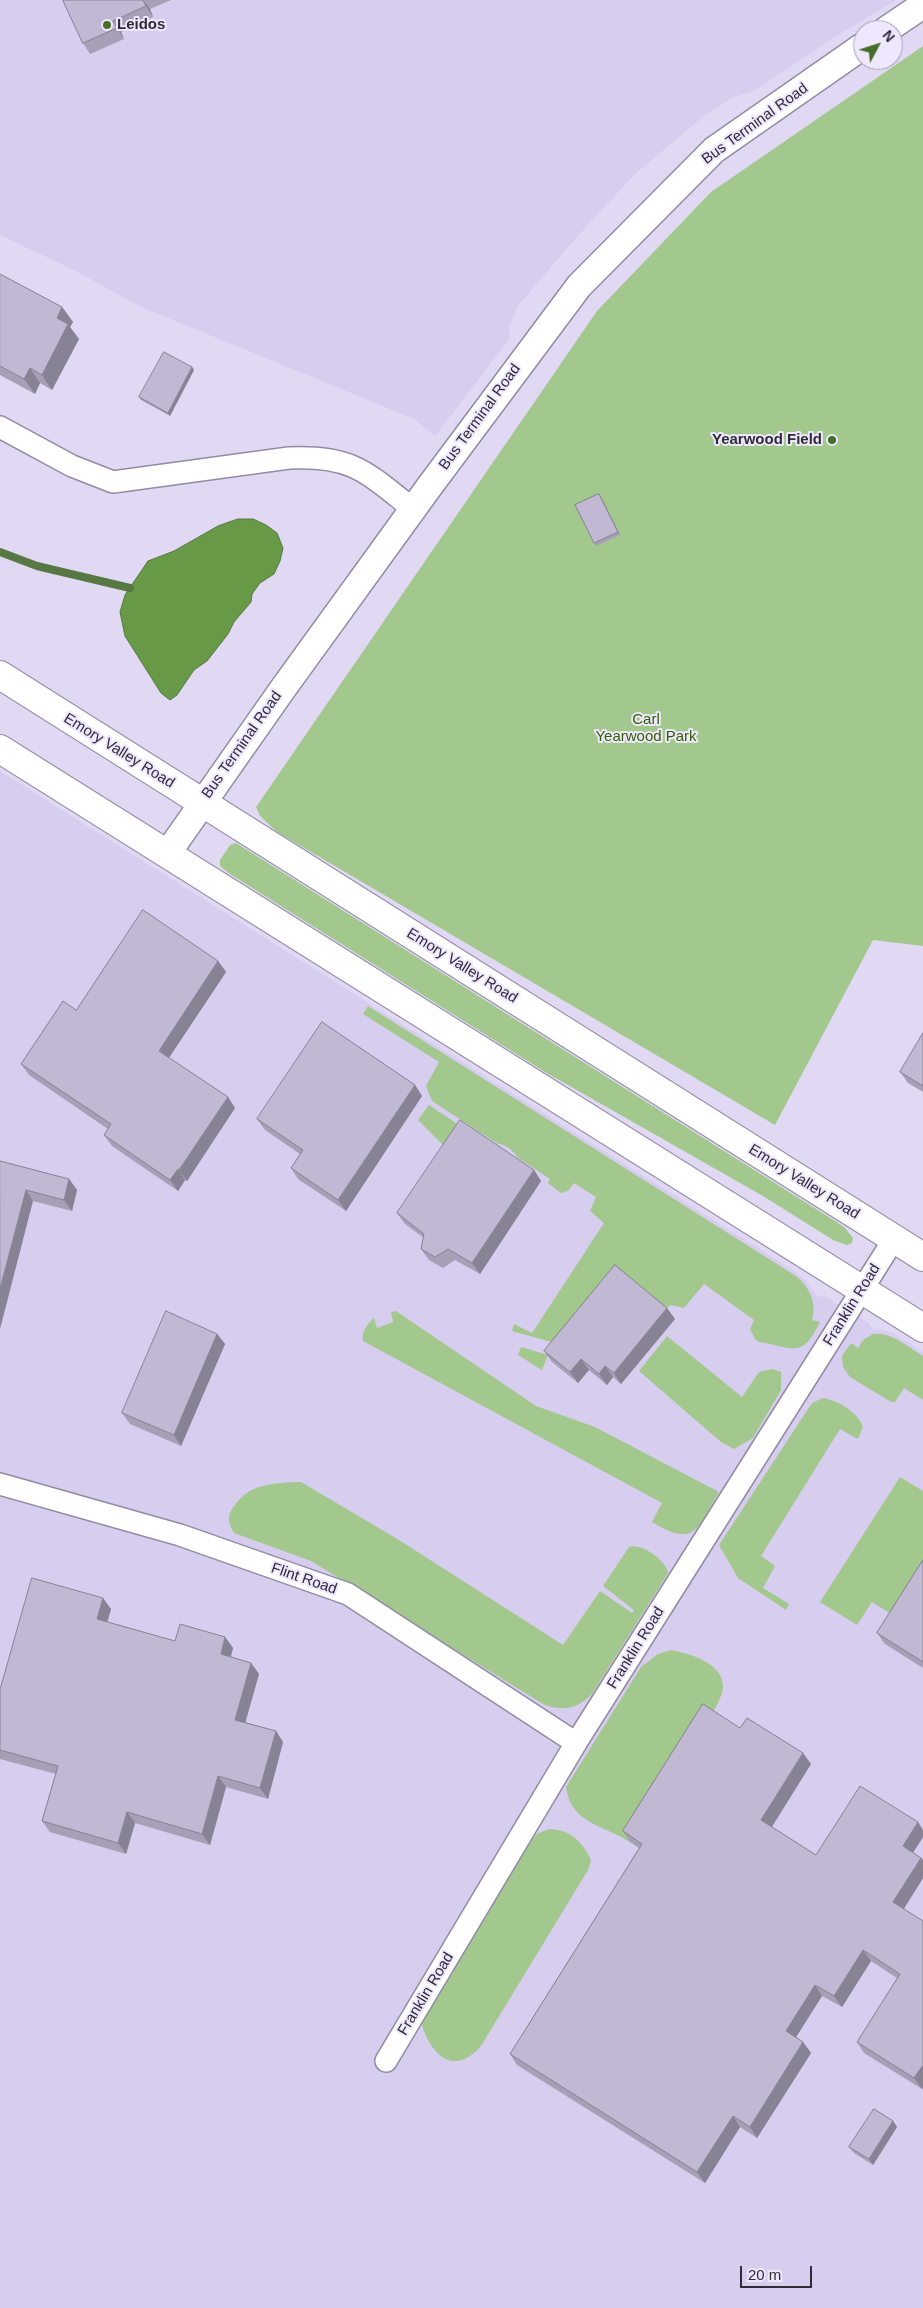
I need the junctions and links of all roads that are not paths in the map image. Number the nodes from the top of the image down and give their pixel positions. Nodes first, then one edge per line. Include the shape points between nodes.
1 (923, 5) edge
2 (901, 20) edge
3 (853, 53) edge
4 (0, 427) edge
5 (413, 509) junction
6 (0, 676) edge
7 (0, 749) edge
8 (201, 803) junction
9 (167, 854) junction
10 (894, 1239) junction
11 (923, 1257) edge
12 (862, 1289) junction
13 (923, 1328) edge
14 (0, 1484) edge
15 (576, 1743) junction
16 (386, 2061) dead end

1 - 2 street
3 - 5 street, Bus Terminal Road via 714,150 579,286
4 - 5 street via 72,466 113,482 289,458 339,460 358,468
5 - 8 street, Bus Terminal Road
6 - 8 main road, Emory Valley Road
7 - 9 main road
8 - 9 street, Bus Terminal Road
8 - 10 main road, Emory Valley Road
9 - 12 main road
10 - 11 main road, Emory Valley Road
10 - 12 street, Franklin Road
12 - 13 main road
12 - 15 street, Franklin Road
14 - 15 street, Flint Road via 180,1535 348,1594
15 - 16 street, Franklin Road

